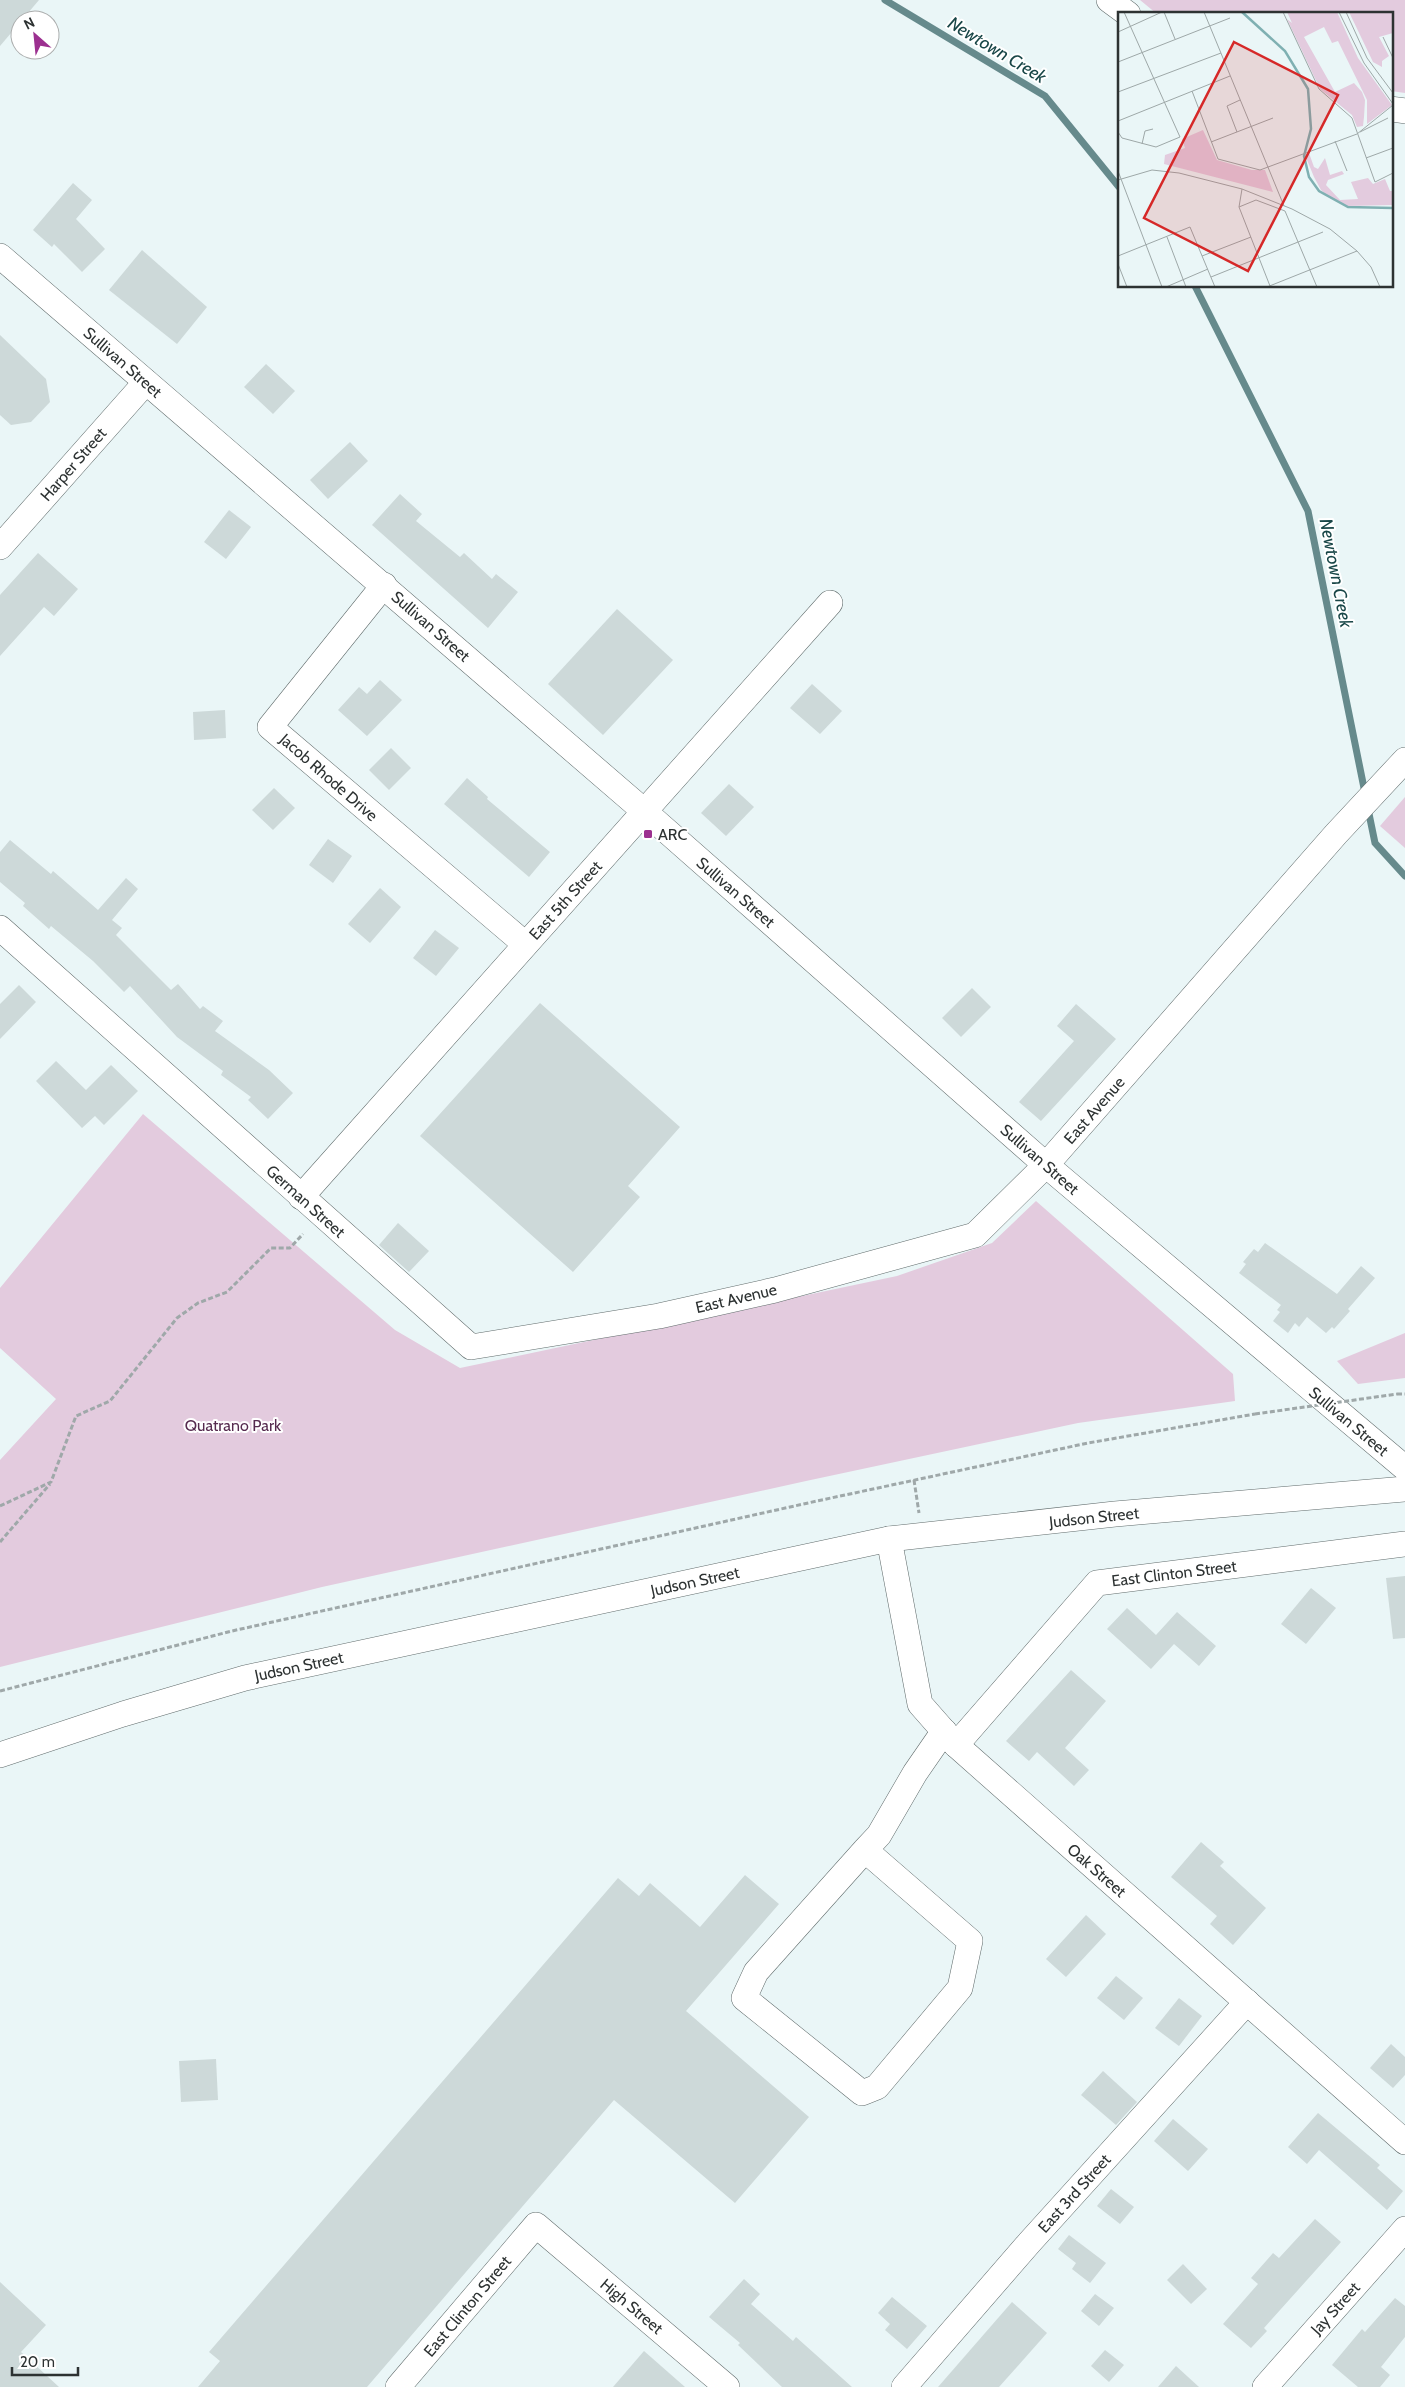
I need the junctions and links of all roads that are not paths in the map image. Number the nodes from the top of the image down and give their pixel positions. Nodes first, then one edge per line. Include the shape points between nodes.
1 (1109, 0) edge
2 (1125, 12) edge
3 (1392, 109) edge
4 (1405, 111) edge
5 (0, 256) edge
6 (146, 382) junction
7 (0, 547) edge
8 (384, 585) junction
9 (830, 603) dead end
10 (1405, 760) edge
11 (644, 811) junction
12 (0, 928) edge
13 (525, 944) junction
14 (1046, 1165) junction
15 (301, 1197) junction
16 (659, 1316) joint
17 (1405, 1468) edge
18 (1405, 1489) edge
19 (889, 1540) junction
20 (1405, 1544) edge
21 (950, 1738) junction
22 (0, 1755) edge
23 (865, 1850) junction
24 (1247, 2002) junction
25 (1405, 2142) edge
26 (536, 2225) joint
27 (1405, 2229) edge
28 (398, 2387) edge
29 (727, 2387) edge
30 (904, 2387) edge
31 (1265, 2387) edge

1 - 2 street
3 - 4 street
5 - 6 street, Sullivan Street
6 - 7 street, Harper Street
6 - 8 street, Sullivan Street
8 - 11 street, Sullivan Street
8 - 13 street, Jacob Rhode Drive via 270,727
9 - 11 street, East 5th Street
10 - 14 street, East Avenue via 1336,834
11 - 13 street, East 5th Street
11 - 14 street, Sullivan Street
12 - 15 street, German Street
13 - 15 street, East 5th Street
14 - 16 street, East Avenue via 975,1235 775,1290
14 - 17 street, Sullivan Street
15 - 16 street, German Street via 471,1347
18 - 19 street, Judson Street via 1115,1514
19 - 21 street, Oak Street via 920,1704
19 - 22 street, Judson Street via 245,1678
20 - 21 street, East Clinton Street via 1097,1583
21 - 23 street, East Clinton Street via 915,1773 879,1835
21 - 24 street, Oak Street
23 - 23 street, East Clinton Street via 756,1972 744,1998 862,2093 877,2087 960,1988 970,1941
24 - 25 street, Oak Street
24 - 30 street, East 3rd Street via 1028,2243
26 - 28 street, East Clinton Street
26 - 29 street, High Street
27 - 31 street, Jay Street

